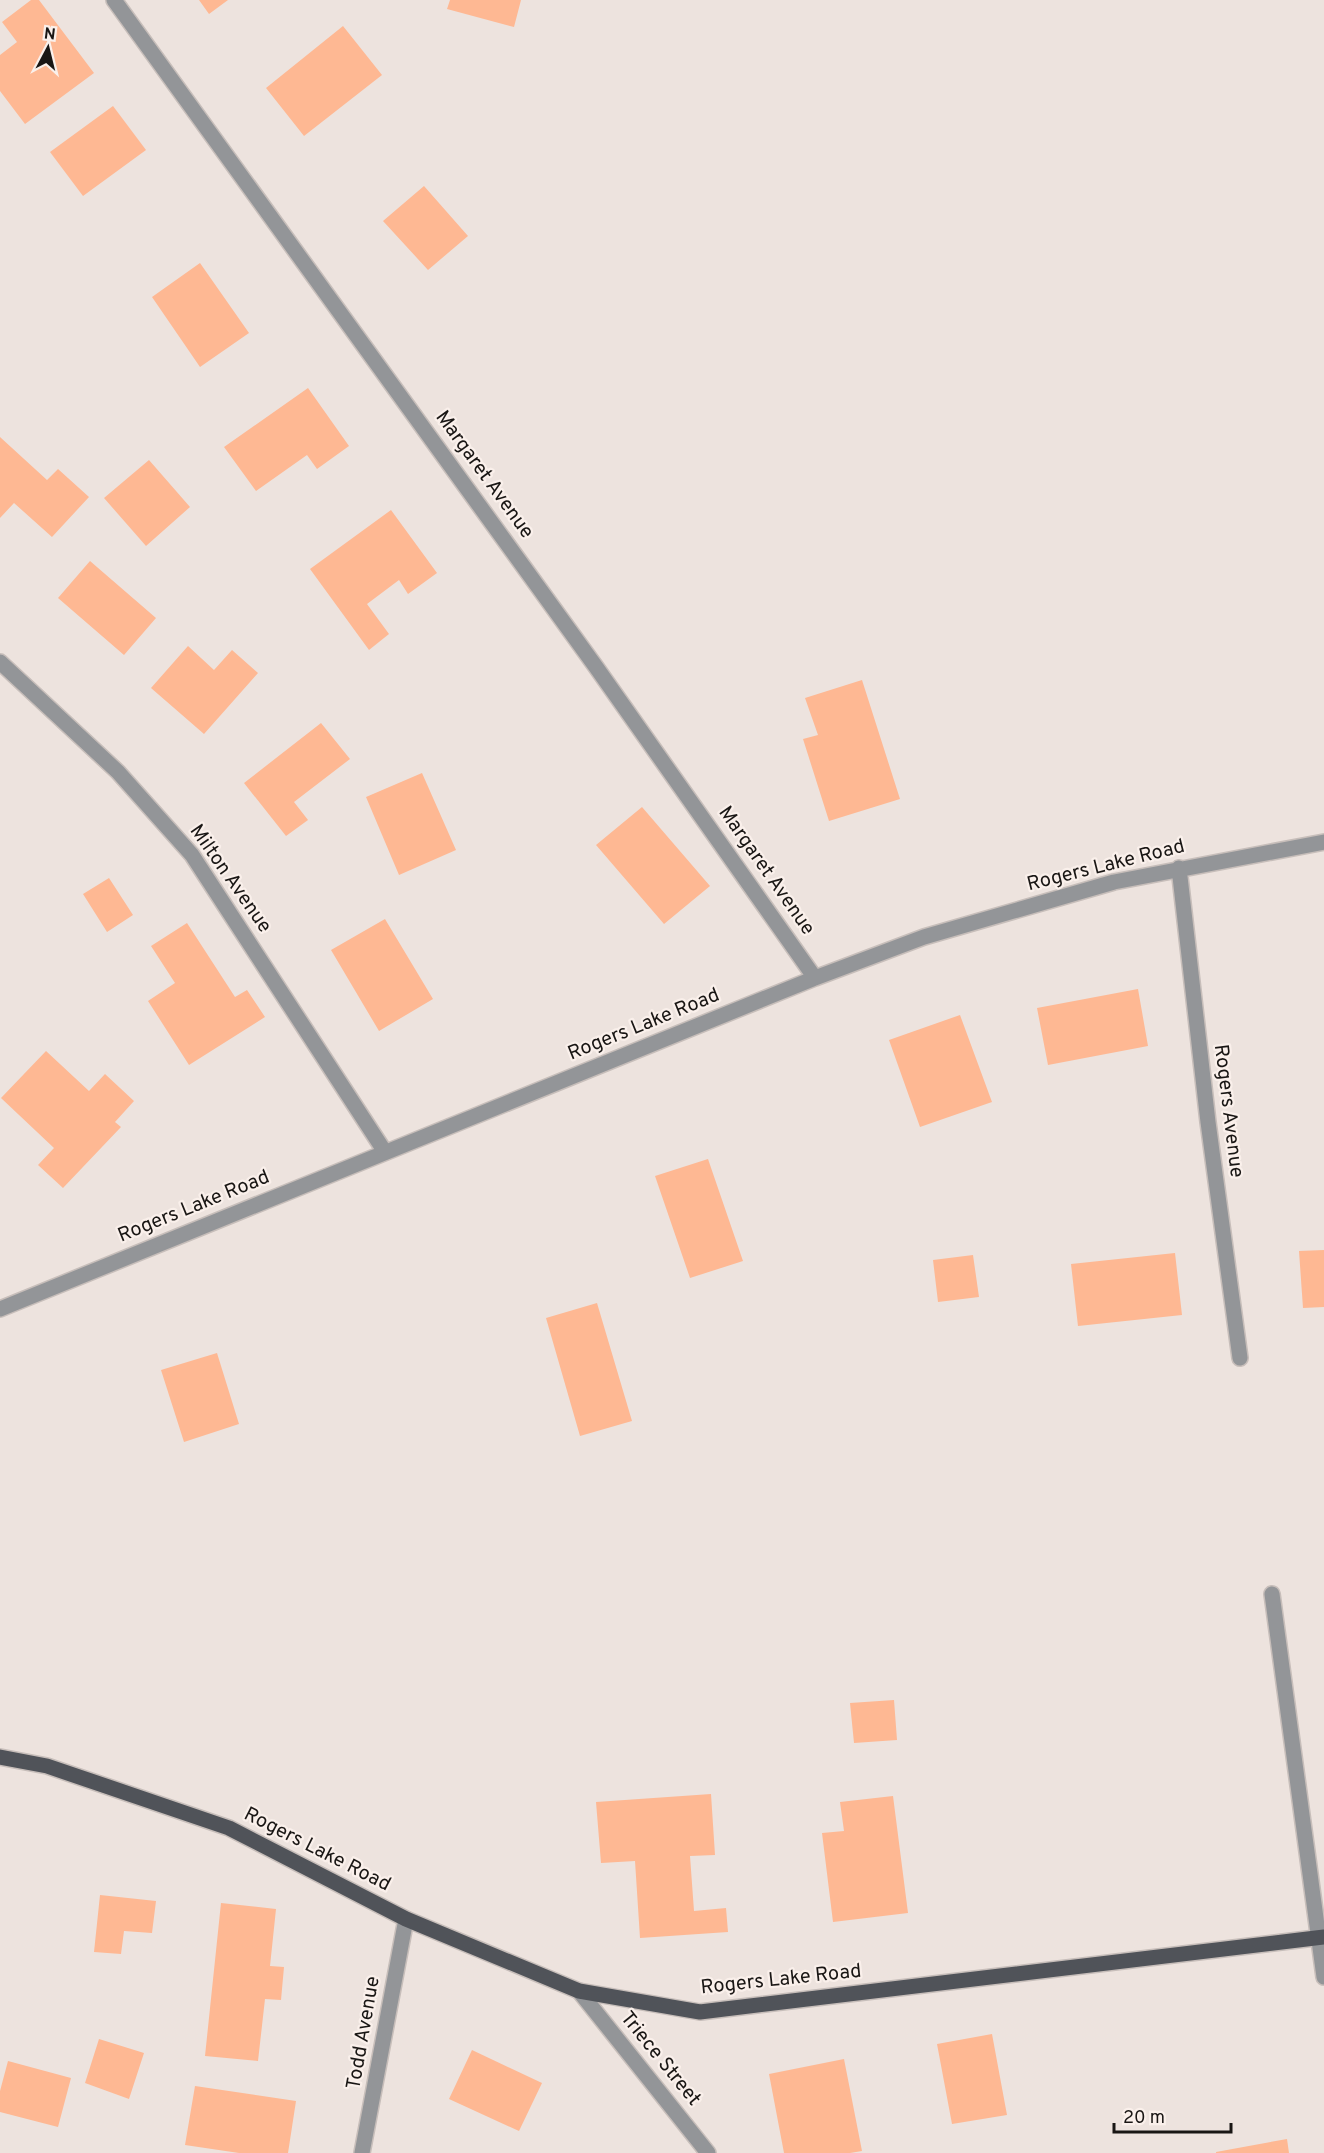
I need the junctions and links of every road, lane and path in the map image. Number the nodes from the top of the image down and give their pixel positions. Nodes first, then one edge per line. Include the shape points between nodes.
1 (114, 0) edge
2 (0, 662) edge
3 (1324, 842) edge
4 (1179, 868) junction
5 (815, 978) junction
6 (385, 1152) junction
7 (0, 1309) edge
8 (1240, 1358) dead end
9 (1272, 1594) dead end
10 (0, 1757) edge
11 (406, 1919) junction
12 (1321, 1938) edge
13 (1324, 1977) edge
14 (579, 1991) junction
15 (362, 2153) edge
16 (708, 2153) edge

1 - 5 street, Margaret Avenue via 590,657
2 - 6 street, Milton Avenue via 118,772 192,855
3 - 4 street, Rogers Lake Road
4 - 5 street, Rogers Lake Road via 1114,882 924,937
4 - 8 street, Rogers Avenue
5 - 6 street, Rogers Lake Road
6 - 7 street, Rogers Lake Road
9 - 12 street
10 - 11 main road, Rogers Lake Road via 47,1766 229,1828
11 - 14 main road, Rogers Lake Road
11 - 15 street, Todd Avenue
12 - 13 street
12 - 14 main road, Rogers Lake Road via 700,2012
14 - 16 street, Triece Street

